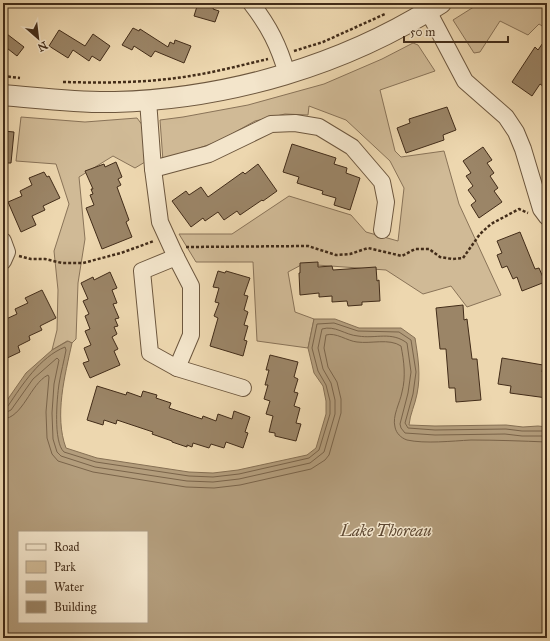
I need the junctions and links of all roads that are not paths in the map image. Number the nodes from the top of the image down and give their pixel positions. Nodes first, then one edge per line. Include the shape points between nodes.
1 (251, 3) edge
2 (434, 7) edge
3 (287, 74) junction
4 (3, 95) edge
5 (148, 100) junction
6 (153, 169) junction
7 (544, 213) edge
8 (382, 230) dead end
9 (176, 257) junction
10 (176, 368) junction
11 (243, 388) dead end

1 - 3 street via 275,38
2 - 3 street via 338,56
2 - 7 street via 465,81 506,117 516,132
3 - 5 street via 217,91
4 - 5 street via 77,101
5 - 6 street
6 - 8 street via 209,154 271,124 295,123 319,127 352,147 382,182 386,202
6 - 9 street via 160,222
9 - 10 street via 191,286 191,335
9 - 10 street via 142,270 150,353
10 - 11 street

